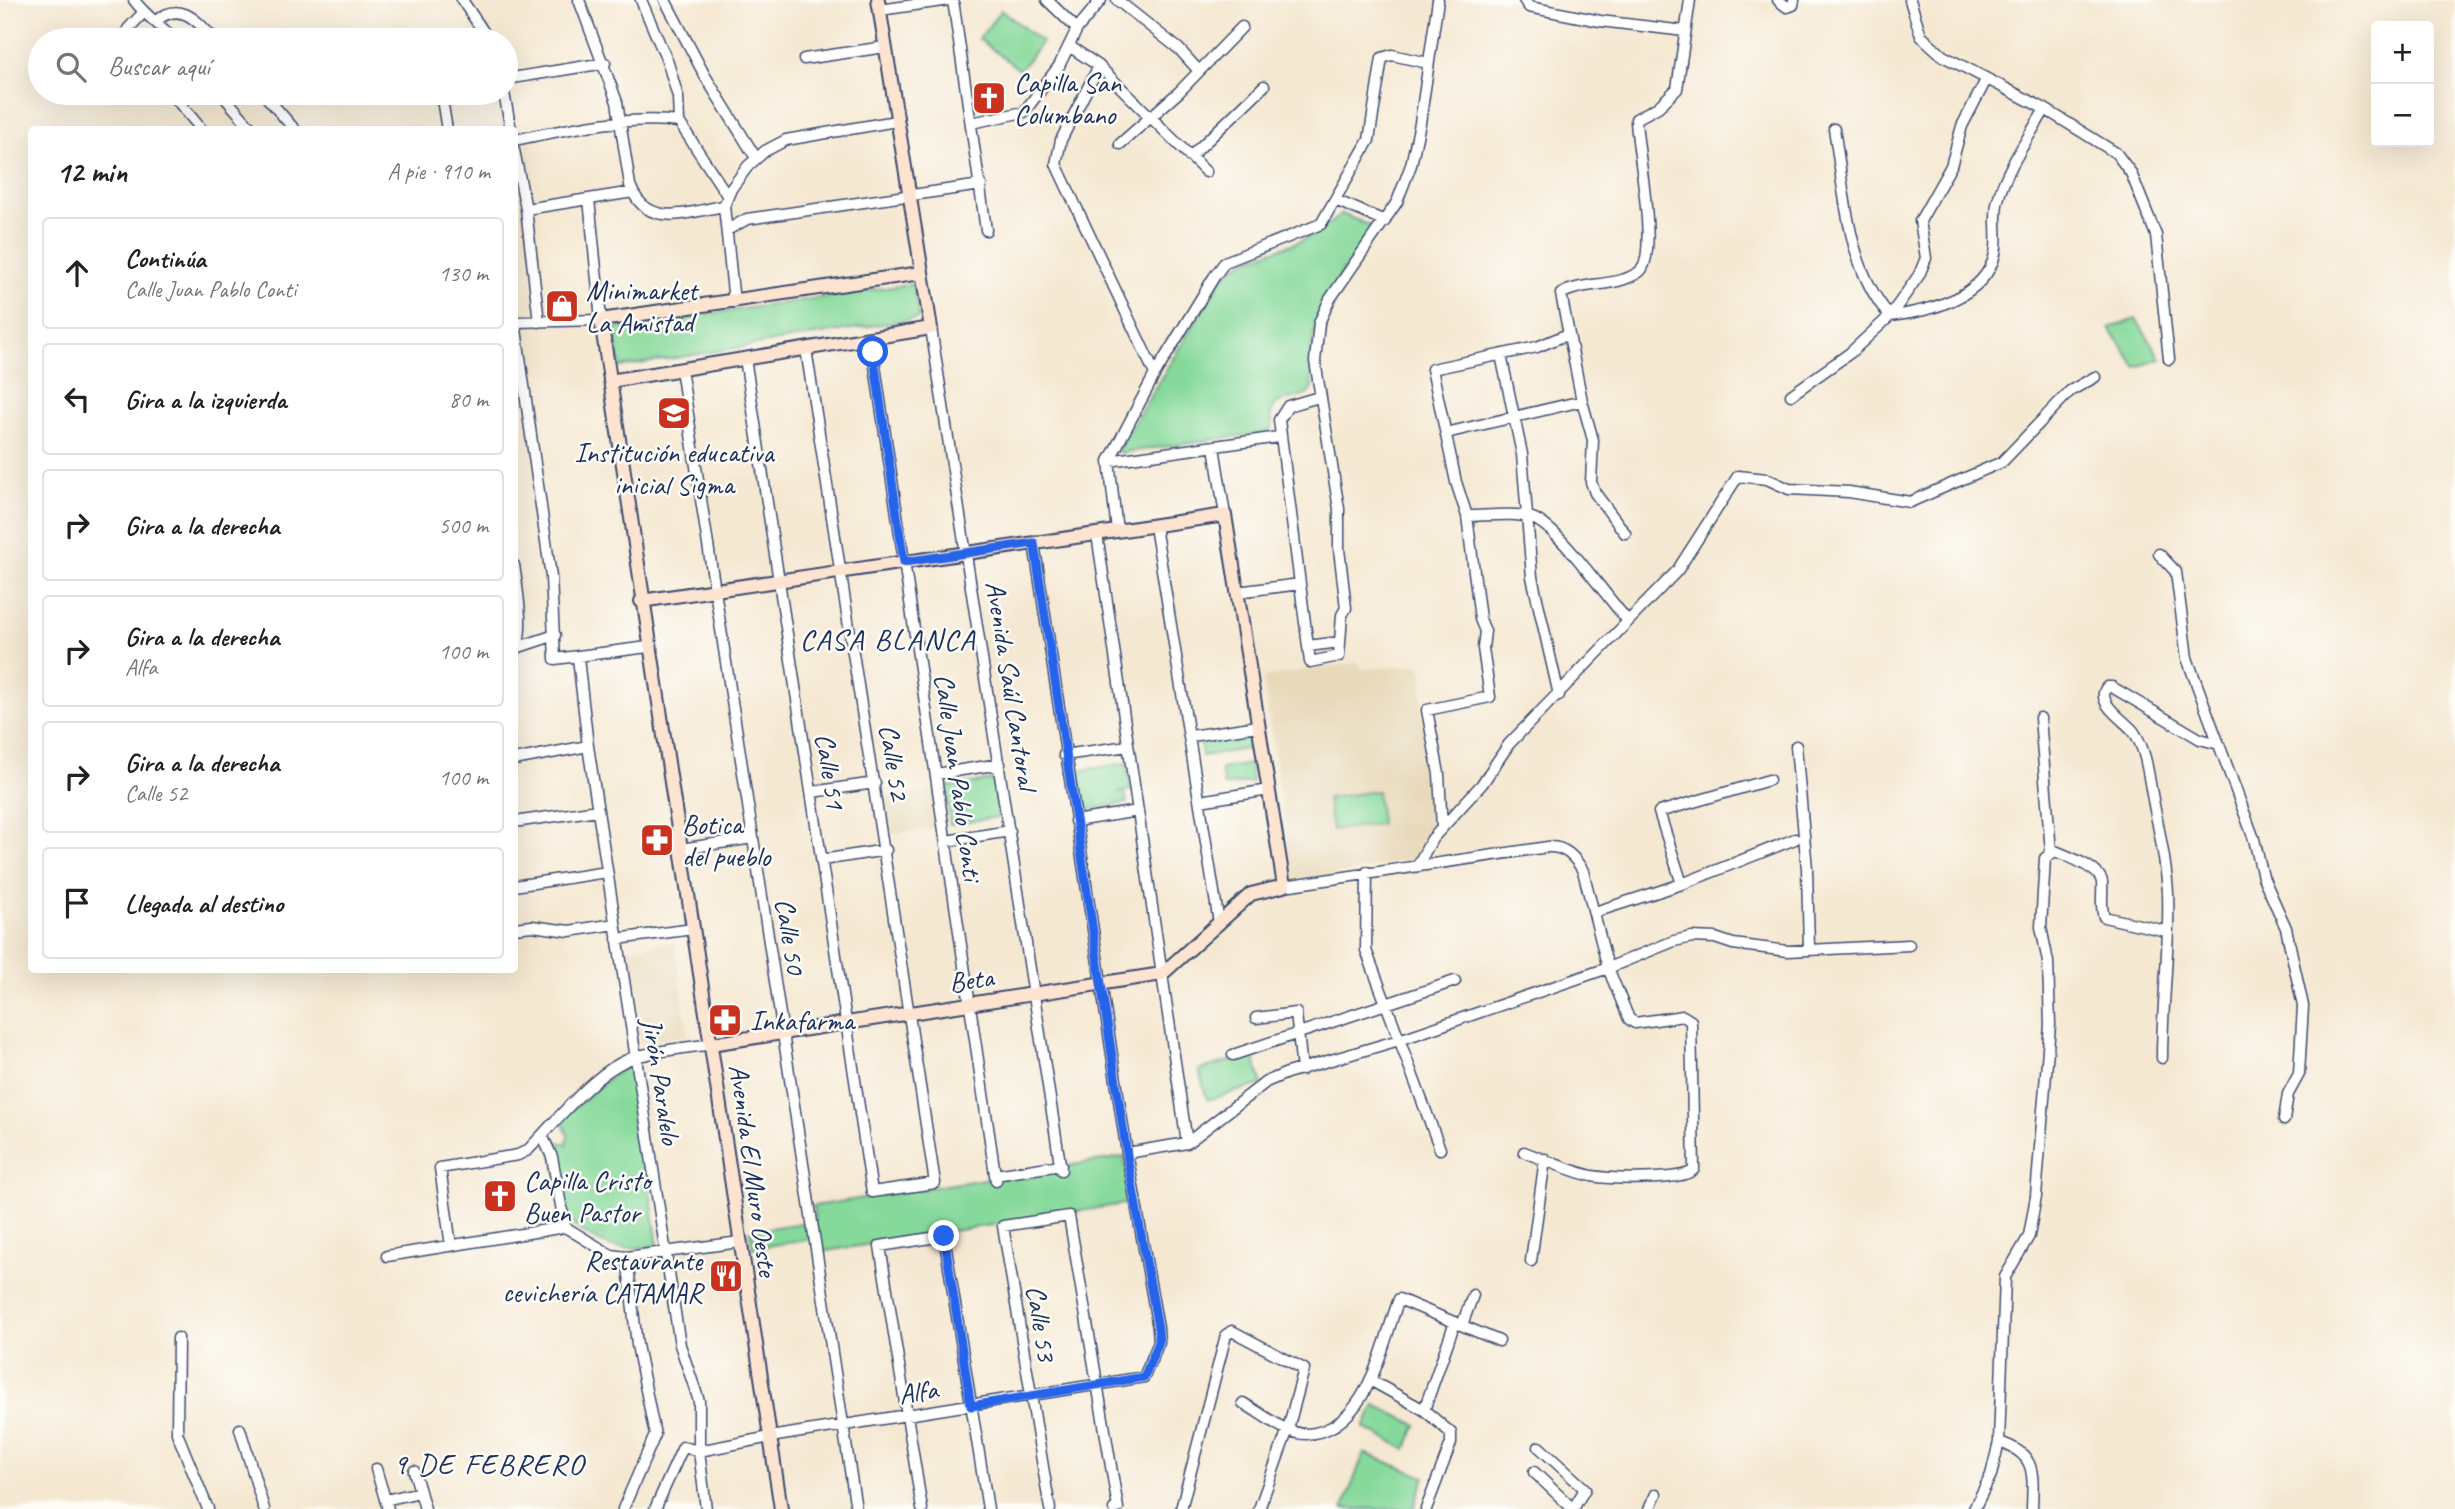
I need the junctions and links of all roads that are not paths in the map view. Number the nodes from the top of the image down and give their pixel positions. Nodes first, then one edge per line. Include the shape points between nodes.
1 (134, 0) edge
2 (462, 0) edge
3 (579, 0) edge
4 (641, 0) edge
5 (665, 0) edge
6 (951, 0) edge
7 (1047, 0) edge
8 (1101, 0) edge
9 (1117, 0) edge
10 (1438, 0) edge
11 (1524, 0) edge
12 (1690, 0) edge
13 (1778, 0) edge
14 (1794, 0) edge
15 (1910, 0) edge
16 (879, 5) edge
17 (143, 13) junction
18 (156, 21) junction
19 (1242, 27) dead end
20 (129, 28) edge
21 (163, 28) edge
22 (204, 28) edge
23 (481, 28) edge
24 (1077, 29) junction
25 (1685, 31) junction
26 (1069, 46) junction
27 (885, 47) junction
28 (804, 59) dead end
29 (605, 63) junction
30 (1429, 63) junction
31 (1099, 66) junction
32 (1199, 71) junction
33 (518, 77) edge
34 (1986, 80) junction
35 (1264, 86) dead end
36 (181, 105) edge
37 (231, 105) edge
38 (273, 105) edge
39 (443, 105) edge
40 (506, 105) edge
41 (2045, 109) junction
42 (1151, 117) junction
43 (896, 121) junction
44 (679, 122) junction
45 (971, 123) junction
46 (621, 124) junction
47 (199, 126) edge
48 (249, 126) edge
49 (292, 126) edge
50 (446, 126) edge
51 (510, 126) edge
52 (1834, 129) dead end
53 (518, 139) edge
54 (1120, 144) dead end
55 (1190, 157) junction
56 (756, 158) junction
57 (518, 170) edge
58 (1206, 172) dead end
59 (981, 185) junction
60 (632, 192) junction
61 (727, 195) junction
62 (908, 195) junction
63 (589, 199) junction
64 (1335, 200) junction
65 (724, 206) junction
66 (526, 209) junction
67 (1385, 222) junction
68 (727, 230) junction
69 (986, 230) dead end
70 (921, 273) junction
71 (734, 302) junction
72 (1890, 316) junction
73 (601, 320) junction
74 (518, 322) edge
75 (539, 322) junction
76 (931, 328) junction
77 (1568, 334) junction
78 (871, 339) junction
79 (518, 340) edge
80 (806, 349) junction
81 (1501, 355) junction
82 (745, 358) junction
83 (2169, 359) dead end
84 (681, 369) junction
85 (1155, 374) junction
86 (2095, 377) dead end
87 (610, 381) junction
88 (1791, 395) dead end
89 (1319, 397) junction
90 (1582, 401) junction
91 (1514, 416) junction
92 (1446, 433) junction
93 (1279, 437) junction
94 (1214, 447) junction
95 (1110, 461) junction
96 (1225, 515) junction
97 (1467, 516) junction
98 (1530, 517) junction
99 (1155, 526) junction
100 (1117, 531) junction
101 (1625, 533) dead end
102 (1097, 534) junction
103 (1034, 543) junction
104 (966, 553) junction
105 (2160, 554) dead end
106 (904, 562) junction
107 (842, 572) junction
108 (779, 581) junction
109 (1300, 584) junction
110 (715, 590) junction
111 (1237, 592) junction
112 (641, 601) junction
113 (1628, 621) junction
114 (555, 635) junction
115 (1340, 642) junction
116 (1308, 646) junction
117 (648, 647) junction
118 (518, 650) edge
119 (578, 658) junction
120 (1559, 695) junction
121 (2040, 718) dead end
122 (1258, 726) junction
123 (1191, 736) junction
124 (2219, 744) junction
125 (588, 746) junction
126 (1128, 746) junction
127 (1796, 746) dead end
128 (1064, 755) junction
129 (518, 759) edge
130 (1000, 764) junction
131 (936, 774) junction
132 (1769, 780) dead end
133 (875, 783) junction
134 (1269, 790) junction
135 (811, 792) junction
136 (1200, 801) junction
137 (598, 810) junction
138 (1138, 811) junction
139 (518, 821) edge
140 (1074, 821) junction
141 (1442, 828) junction
142 (1010, 831) junction
143 (753, 838) junction
144 (1795, 839) dead end
145 (946, 841) junction
146 (681, 849) junction
147 (886, 850) junction
148 (2051, 852) junction
149 (822, 860) junction
150 (1419, 863) junction
151 (607, 872) junction
152 (1367, 872) junction
153 (1682, 884) junction
154 (518, 885) edge
155 (1284, 886) junction
156 (1595, 912) junction
157 (1219, 923) junction
158 (615, 924) junction
159 (518, 928) edge
160 (693, 929) junction
161 (2166, 931) junction
162 (617, 939) junction
163 (1909, 945) dead end
164 (1809, 948) junction
165 (1608, 968) junction
166 (1162, 974) junction
167 (1455, 981) dead end
168 (1101, 984) junction
169 (1035, 995) junction
170 (970, 1004) junction
171 (1387, 1004) junction
172 (910, 1012) junction
173 (1256, 1018) dead end
174 (846, 1022) junction
175 (783, 1032) junction
176 (1299, 1035) junction
177 (1399, 1040) junction
178 (711, 1044) junction
179 (1233, 1055) dead end
180 (635, 1057) junction
181 (2162, 1058) dead end
182 (1302, 1070) junction
183 (2284, 1119) dead end
184 (542, 1135) junction
185 (1187, 1143) junction
186 (1440, 1149) dead end
187 (1524, 1152) dead end
188 (1126, 1153) junction
189 (1545, 1159) junction
190 (996, 1178) joint
191 (872, 1192) joint
192 (565, 1227) junction
193 (740, 1242) junction
194 (451, 1246) junction
195 (666, 1252) junction
196 (387, 1256) dead end
197 (627, 1257) junction
198 (1531, 1261) dead end
199 (1473, 1294) dead end
200 (1458, 1324) junction
201 (178, 1338) dead end
202 (1499, 1341) dead end
203 (1370, 1380) junction
204 (1099, 1386) junction
205 (1031, 1397) junction
206 (1243, 1403) dead end
207 (971, 1406) junction
208 (1424, 1410) junction
209 (908, 1416) junction
210 (844, 1426) junction
211 (240, 1429) dead end
212 (1288, 1429) junction
213 (770, 1437) junction
214 (1999, 1442) junction
215 (1539, 1447) dead end
216 (699, 1451) junction
217 (376, 1469) dead end
218 (414, 1471) dead end
219 (1534, 1472) dead end
220 (419, 1492) junction
221 (1656, 1493) dead end
222 (387, 1504) edge
223 (208, 1509) edge
224 (264, 1509) edge
225 (425, 1509) edge
226 (623, 1509) edge
227 (655, 1509) edge
228 (706, 1509) edge
229 (781, 1509) edge
230 (856, 1509) edge
231 (922, 1509) edge
232 (988, 1509) edge
233 (1050, 1509) edge
234 (1116, 1509) edge
235 (1181, 1509) edge
236 (1259, 1509) edge
237 (1426, 1509) edge
238 (1649, 1509) edge
239 (1974, 1509) edge
240 (2032, 1509) edge

1 - 17 street
2 - 23 street
3 - 29 street
4 - 44 street via 668,63 678,97
5 - 56 street
6 - 16 street
6 - 45 street
7 - 24 street
8 - 24 street
9 - 32 street via 1179,49
10 - 30 street
11 - 25 street via 1529,6 1600,21
12 - 25 street
13 - 14 street via 1787,7
15 - 34 street via 1921,36 1943,56
16 - 27 street, Avenida Saúl Cantoral
17 - 18 street
17 - 20 street
18 - 21 street
18 - 22 street via 176,7 188,11
19 - 32 street
24 - 26 street
25 - 77 street via 1677,89 1658,107 1636,118 1648,234 1645,265 1613,283 1563,292
26 - 31 street
26 - 45 street via 1024,111
27 - 28 street
27 - 43 street, Avenida Saúl Cantoral
29 - 33 street
29 - 46 street
30 - 64 street via 1392,55 1382,58 1369,140
30 - 67 street via 1411,165
31 - 42 street
31 - 85 street via 1061,140 1056,164
32 - 42 street
34 - 41 street
34 - 72 street via 1962,127 1951,166 1920,221 1926,258
35 - 55 street
36 - 47 street
37 - 48 street
38 - 49 street
39 - 50 street
40 - 51 street
41 - 72 street via 1998,200 1995,255 1978,284 1918,313
41 - 83 street via 2116,153 2131,173 2156,235
42 - 54 street
42 - 55 street
43 - 56 street via 804,135
43 - 62 street, Avenida Saúl Cantoral
44 - 46 street
44 - 61 street
45 - 59 street
46 - 53 street via 584,125
46 - 60 street
52 - 72 street via 1855,251 1874,298
55 - 58 street
56 - 61 street
57 - 66 street
59 - 62 street
59 - 69 street
60 - 63 street
60 - 65 street via 644,208 658,215
61 - 65 street
62 - 68 street via 747,219
62 - 70 street, Avenida Saúl Cantoral
63 - 66 street
63 - 73 street
64 - 67 street
64 - 85 street via 1321,223 1225,262
65 - 68 street
66 - 75 street
67 - 89 street via 1330,299 1319,323 1315,361
68 - 71 street
70 - 71 street
70 - 76 street, Avenida Saúl Cantoral
71 - 73 street
72 - 88 street via 1850,353
73 - 75 street
73 - 87 street, Avenida El Muro Oeste
74 - 75 street
76 - 78 street
76 - 104 street, Avenida Saúl Cantoral
77 - 81 street via 1537,348
77 - 90 street
78 - 80 street
78 - 106 street, Calle Juan Pablo Conti
79 - 114 street
80 - 82 street
80 - 107 street, Calle 52
81 - 91 street
81 - 92 street via 1432,369
82 - 84 street
82 - 108 street, Calle 51
84 - 87 street
84 - 110 street, Calle 50
85 - 95 street
86 - 113 street via 2070,391 2002,462 1910,502 1789,489 1767,479 1740,475 1677,571
87 - 112 street, Avenida El Muro Oeste
89 - 93 street via 1283,410
89 - 115 street via 1339,509 1346,608
90 - 91 street
90 - 101 street via 1594,440 1591,482
91 - 92 street
91 - 98 street
92 - 97 street
93 - 94 street
93 - 109 street
94 - 95 street
94 - 96 street
95 - 100 street
96 - 99 street
96 - 111 street
97 - 98 street
97 - 141 street via 1490,697 1427,710 1439,774
98 - 113 street via 1540,521 1585,567
98 - 120 street via 1532,577
99 - 100 street
99 - 123 street
100 - 102 street
102 - 103 street
102 - 126 street
103 - 104 street
103 - 128 street
104 - 106 street
104 - 130 street, Avenida Saúl Cantoral
105 - 124 street via 2176,572 2187,658
106 - 107 street
106 - 131 street, Calle Juan Pablo Conti
107 - 108 street
107 - 133 street, Calle 52
108 - 110 street
108 - 135 street, Calle 51
109 - 111 street
109 - 116 street
110 - 112 street
110 - 143 street, Calle 50
111 - 122 street
112 - 117 street, Avenida El Muro Oeste
113 - 120 street
114 - 118 street
114 - 119 street via 555,660
115 - 116 street
115 - 116 street via 1338,657 1310,662
117 - 119 street
117 - 146 street, Avenida El Muro Oeste
119 - 125 street, Jirón Paralelo
120 - 141 street via 1510,744
121 - 148 street
122 - 123 street
122 - 134 street
123 - 136 street
124 - 161 street via 2200,739 2112,687 2104,691 2103,697 2133,731 2144,752 2164,847
124 - 183 street via 2263,877 2286,928 2303,1006 2299,1074 2288,1094
125 - 129 street
125 - 137 street, Jirón Paralelo
126 - 128 street
126 - 138 street
127 - 164 street
128 - 140 street
130 - 131 street
130 - 142 street, Avenida Saúl Cantoral
131 - 145 street, Calle Juan Pablo Conti
132 - 153 street via 1658,812
133 - 135 street
133 - 147 street, Calle 52
134 - 136 street
134 - 155 street
135 - 149 street, Calle 51
136 - 157 street
137 - 139 street
137 - 151 street, Jirón Paralelo
138 - 140 street
138 - 166 street
140 - 168 street
141 - 150 street
142 - 145 street
142 - 169 street, Avenida Saúl Cantoral
143 - 146 street
143 - 175 street, Calle 50
144 - 153 street
145 - 170 street, Calle Juan Pablo Conti
146 - 160 street, Avenida El Muro Oeste
147 - 149 street
147 - 172 street, Calle 52
148 - 161 street via 2101,877 2104,917
148 - 214 street via 2045,858 2041,897 2050,1025 2036,1196 2029,1236 2005,1277
149 - 174 street, Calle 51
150 - 152 street
150 - 156 street via 1556,846 1575,856
151 - 154 street
151 - 158 street, Jirón Paralelo
152 - 155 street
152 - 171 street via 1366,950
153 - 156 street
155 - 157 street via 1251,894
156 - 165 street
157 - 166 street
158 - 159 street via 569,930
158 - 162 street, Jirón Paralelo
160 - 162 street
160 - 178 street, Avenida El Muro Oeste
161 - 181 street
162 - 180 street, Jirón Paralelo
163 - 164 street
164 - 165 street via 1788,951 1692,937
165 - 177 street
165 - 189 street via 1632,1021 1683,1016 1691,1021 1694,1169 1685,1176 1616,1178 1591,1176
166 - 168 street, Beta
166 - 185 street
167 - 171 street
168 - 169 street, Beta
168 - 188 street
169 - 170 street, Beta
169 - 190 street, Avenida Saúl Cantoral via 1061,1167
170 - 172 street, Beta
170 - 190 street, Calle Juan Pablo Conti
171 - 176 street
171 - 177 street
172 - 174 street, Beta
172 - 191 street, Calle 52 via 935,1183
173 - 176 street via 1295,1012
174 - 175 street, Beta
174 - 191 street, Calle 51
175 - 178 street, Beta
175 - 210 street, Calle 50
176 - 179 street
176 - 182 street
177 - 182 street
177 - 186 street
178 - 180 street, Beta
178 - 193 street, Avenida El Muro Oeste
180 - 184 street via 599,1079
180 - 195 street, Jirón Paralelo
182 - 185 street via 1266,1082
184 - 192 street via 552,1157
184 - 194 street via 519,1155 440,1168
185 - 188 street
187 - 189 street
188 - 204 street, Alfa via 1159,1342 1144,1377
189 - 198 street
192 - 194 street
192 - 197 street via 611,1255
193 - 195 street
193 - 213 street, Avenida El Muro Oeste
194 - 196 street
195 - 197 street
195 - 216 street, Jirón Paralelo via 680,1345 699,1401
197 - 226 street via 637,1345 655,1435
199 - 200 street
200 - 202 street
200 - 203 street via 1399,1299
200 - 208 street
201 - 223 street via 177,1433
203 - 208 street
203 - 212 street via 1341,1421 1306,1434
204 - 205 street, Alfa
204 - 205 street, Calle 53 via 1069,1216 1003,1226
204 - 234 street
205 - 207 street, Alfa
205 - 233 street, Calle 53
206 - 212 street
207 - 209 street, Alfa
207 - 209 street via 944,1236 880,1246
207 - 232 street
208 - 237 street via 1447,1427 1451,1443
209 - 210 street, Alfa
209 - 231 street
210 - 213 street, Alfa
210 - 230 street, Calle 50
211 - 224 street
212 - 235 street via 1304,1369 1236,1332 1228,1332
212 - 236 street
213 - 216 street, Alfa
213 - 229 street, Avenida El Muro Oeste
214 - 239 street via 1991,1475
214 - 240 street via 2018,1448 2028,1459
215 - 219 street via 1585,1489 1573,1509
216 - 227 street, Alfa via 683,1447
216 - 228 street, Jirón Paralelo
217 - 222 street
218 - 220 street
220 - 222 street
220 - 225 street
221 - 238 street

